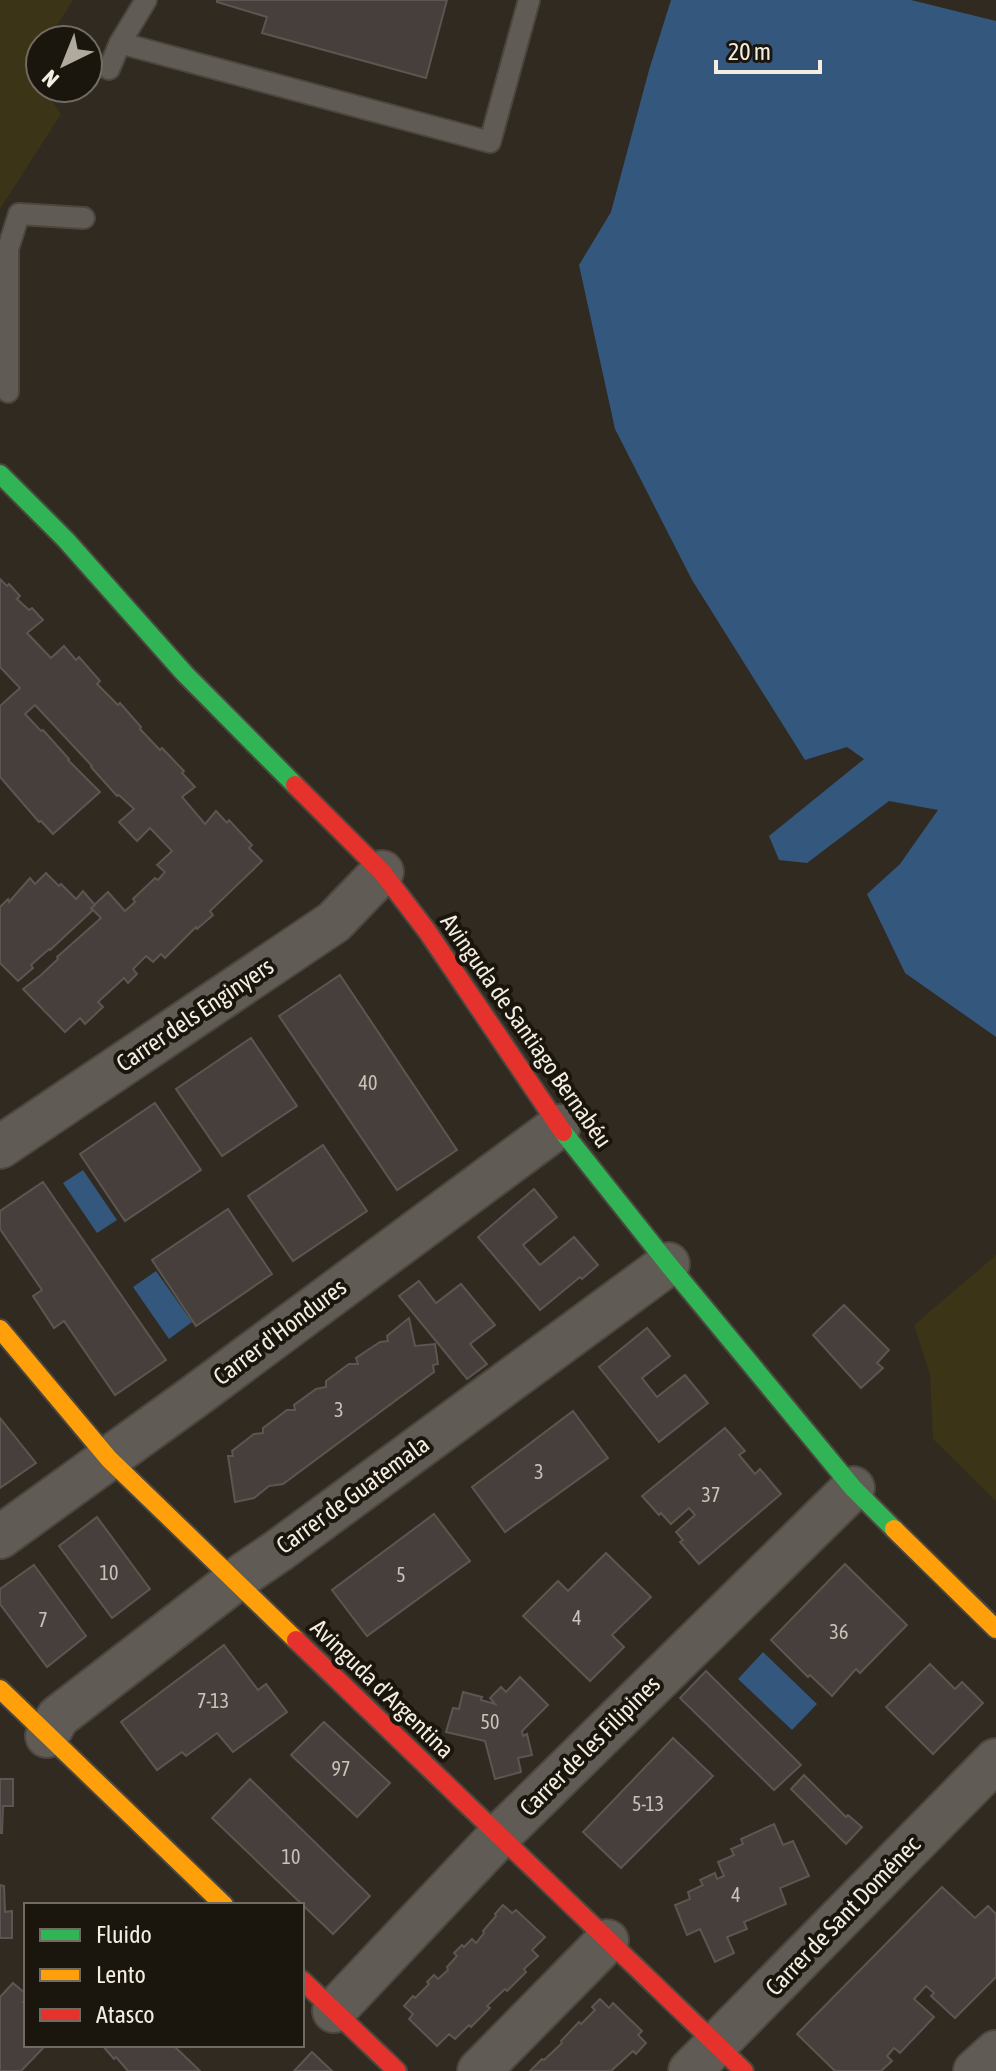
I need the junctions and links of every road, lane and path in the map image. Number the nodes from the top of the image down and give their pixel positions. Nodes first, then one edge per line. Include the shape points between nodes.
1 (146, 0) edge
2 (529, 0) edge
3 (120, 43) junction
4 (109, 69) dead end
5 (84, 218) dead end
6 (8, 392) dead end
7 (0, 474) edge
8 (11, 511) dead end
9 (66, 540) junction
10 (382, 872) junction
11 (559, 1126) junction
12 (0, 1147) edge
13 (668, 1264) junction
14 (0, 1329) edge
15 (109, 1459) junction
16 (853, 1488) junction
17 (0, 1537) edge
18 (234, 1581) junction
19 (996, 1629) edge
20 (0, 1689) edge
21 (47, 1736) junction
22 (996, 1760) edge
23 (500, 1835) junction
24 (222, 1903) edge
25 (607, 1941) junction
26 (304, 1982) edge
27 (334, 2011) junction
28 (996, 2052) edge
29 (716, 2062) edge
30 (397, 2071) edge
31 (479, 2071) edge
32 (975, 2071) edge

1 - 3 lane
2 - 3 lane via 490,142
3 - 4 lane
5 - 6 lane via 19,214 8,249
7 - 9 street, Avinguda de Santiago Bernabéu
8 - 9 street
9 - 10 street, Avinguda de Santiago Bernabéu via 185,674
10 - 11 street, Avinguda de Santiago Bernabéu
10 - 12 street, Carrer dels Enginyers via 334,922
11 - 13 street, Avinguda de Santiago Bernabéu
11 - 15 street, Carrer d'Hondures
13 - 16 street, Avinguda de Santiago Bernabéu
13 - 18 street, Carrer de Guatemala
14 - 15 street, Avinguda d'Argentina
15 - 17 street, Carrer d'Hondures
15 - 18 street, Avinguda d'Argentina
16 - 19 street, Avinguda de Santiago Bernabéu
16 - 23 street, Carrer de les Filipines
18 - 21 street, Carrer de Guatemala via 58,1717
18 - 23 street, Avinguda d'Argentina
20 - 21 street
21 - 24 street
22 - 29 street, Carrer de Sant Doménec
23 - 25 street, Avinguda d'Argentina
23 - 27 street, Carrer de les Filipines
25 - 29 street, Avinguda d'Argentina
25 - 31 street
26 - 27 street
27 - 30 street
28 - 32 street

